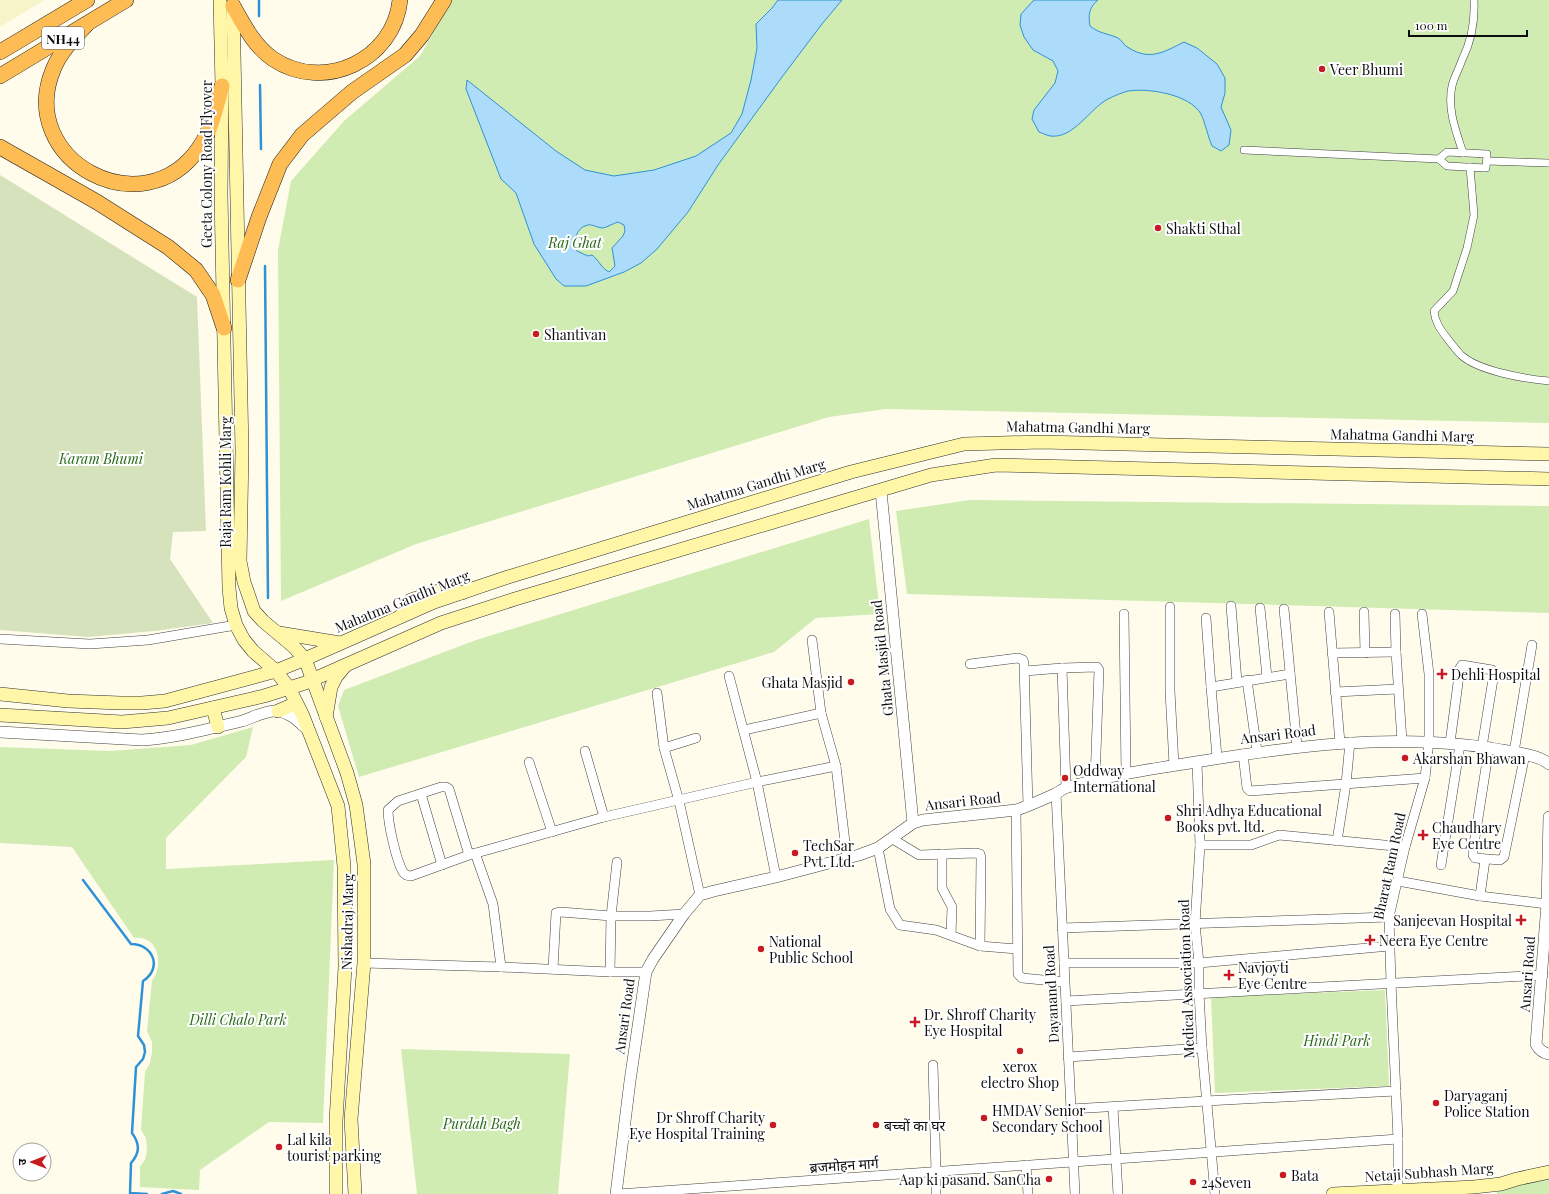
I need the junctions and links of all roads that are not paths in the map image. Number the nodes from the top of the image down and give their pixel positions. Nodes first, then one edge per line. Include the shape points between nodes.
1 (87, 0) edge
2 (126, 0) edge
3 (400, 0) edge
4 (444, 0) edge
5 (1474, 0) edge
6 (228, 2) edge
7 (87, 24) junction
8 (0, 52) edge
9 (0, 76) edge
10 (222, 86) junction
11 (0, 147) edge
12 (1244, 150) dead end
13 (1463, 153) junction
14 (1439, 159) junction
15 (1487, 161) junction
16 (1549, 163) edge
17 (1470, 167) junction
18 (238, 280) junction
19 (224, 328) junction
20 (1549, 381) edge
21 (1549, 454) edge
22 (1549, 479) edge
23 (881, 491) junction
24 (1231, 606) dead end
25 (1170, 607) dead end
26 (1260, 608) dead end
27 (1284, 609) dead end
28 (1329, 612) dead end
29 (1364, 612) dead end
30 (1124, 614) dead end
31 (1395, 614) dead end
32 (1422, 614) dead end
33 (1206, 618) dead end
34 (236, 626) junction
35 (277, 633) junction
36 (0, 639) edge
37 (812, 640) dead end
38 (341, 643) junction
39 (1532, 645) dead end
40 (1396, 652) junction
41 (1332, 653) junction
42 (1365, 653) junction
43 (305, 659) junction
44 (346, 664) junction
45 (970, 664) dead end
46 (1062, 668) junction
47 (276, 671) junction
48 (1025, 671) junction
49 (1290, 674) junction
50 (729, 676) dead end
51 (1267, 677) junction
52 (313, 679) junction
53 (1247, 680) junction
54 (1237, 682) junction
55 (1211, 687) junction
56 (289, 688) junction
57 (1398, 689) junction
58 (1335, 692) junction
59 (657, 693) dead end
60 (0, 694) edge
61 (264, 696) junction
62 (292, 705) junction
63 (213, 708) junction
64 (278, 711) junction
65 (821, 713) junction
66 (0, 714) edge
67 (303, 716) junction
68 (326, 716) junction
69 (218, 727) junction
70 (308, 730) junction
71 (744, 730) junction
72 (0, 732) edge
73 (696, 738) dead end
74 (1402, 741) junction
75 (1429, 741) junction
76 (1345, 742) junction
77 (1455, 744) junction
78 (1297, 746) junction
79 (1485, 747) junction
80 (664, 748) junction
81 (585, 750) dead end
82 (1257, 752) junction
83 (1519, 753) junction
84 (1243, 754) junction
85 (1217, 757) junction
86 (529, 762) dead end
87 (1196, 762) junction
88 (1549, 763) edge
89 (1174, 765) junction
90 (836, 766) junction
91 (1126, 773) junction
92 (1425, 778) junction
93 (1095, 781) junction
94 (756, 782) junction
95 (1346, 784) junction
96 (1066, 787) junction
97 (1056, 793) junction
98 (421, 794) junction
99 (679, 801) junction
100 (1028, 806) junction
101 (1016, 810) junction
102 (604, 817) junction
103 (1549, 817) edge
104 (913, 823) junction
105 (552, 832) junction
106 (891, 838) junction
107 (1337, 841) junction
108 (1200, 846) junction
109 (1405, 847) junction
110 (878, 848) junction
111 (472, 854) junction
112 (942, 854) junction
113 (846, 859) junction
114 (1485, 860) junction
115 (618, 862) dead end
116 (442, 865) junction
117 (1441, 865) dead end
118 (776, 877) junction
119 (1398, 881) junction
120 (700, 896) junction
121 (1480, 896) junction
122 (1547, 904) junction
123 (684, 914) junction
124 (611, 916) junction
125 (1389, 917) junction
126 (1196, 924) junction
127 (1062, 928) junction
128 (951, 935) junction
129 (980, 946) junction
130 (1390, 946) junction
131 (1017, 949) junction
132 (364, 963) junction
133 (1064, 963) junction
134 (1199, 963) junction
135 (501, 966) junction
136 (553, 969) junction
137 (610, 972) junction
138 (646, 972) junction
139 (1543, 975) junction
140 (1064, 982) junction
141 (1390, 983) junction
142 (1199, 993) junction
143 (1066, 1001) junction
144 (1202, 1048) junction
145 (1549, 1054) edge
146 (1068, 1057) junction
147 (933, 1065) dead end
148 (1396, 1091) junction
149 (1206, 1100) junction
150 (1113, 1107) junction
151 (1071, 1109) junction
152 (1398, 1139) junction
153 (1211, 1152) junction
154 (1116, 1158) junction
155 (1073, 1162) junction
156 (1549, 1163) edge
157 (1026, 1165) junction
158 (936, 1172) junction
159 (1549, 1172) edge
160 (1532, 1175) junction
161 (1398, 1190) junction
162 (336, 1194) edge
163 (355, 1194) edge
164 (617, 1194) edge
165 (936, 1194) edge
166 (1028, 1194) edge
167 (1075, 1194) edge
168 (1118, 1194) edge
169 (1215, 1194) edge
170 (1333, 1194) edge

1 - 8 highway, NH44
2 - 7 highway, NH44
3 - 6 highway via 396,20 390,32 373,53 350,67 324,73 298,70 273,59 254,41
4 - 18 highway via 422,35 405,55 352,92 302,135 280,164 259,216
5 - 13 street via 1475,12 1470,39 1452,86 1450,101
6 - 10 main road, Geeta Colony Road Flyover
6 - 18 main road, Geeta Colony Road Flyover
7 - 9 highway, NH44
7 - 10 highway via 64,49 49,82 47,94 49,118 58,141 64,151 92,175 115,183 145,183 162,178 183,166 206,137
10 - 19 main road, Geeta Colony Road Flyover
11 - 19 highway via 168,247 196,270 213,295
12 - 14 street
13 - 14 street via 1447,152
13 - 15 street via 1487,154
14 - 17 street via 1447,166
15 - 16 street
15 - 17 street via 1486,168
17 - 20 street via 1474,215 1467,248 1453,292 1434,311 1434,319 1461,355 1470,361 1504,374
18 - 35 main road, Raja Ram Kohli Marg via 242,452 240,561 254,611
19 - 34 main road, Raja Ram Kohli Marg via 228,588
21 - 38 main road, Mahatma Gandhi Marg via 1041,442 964,444 851,472 508,577 434,602
22 - 23 main road via 996,465 931,476
23 - 44 main road via 515,599 441,623
23 - 104 street, Ghata Masjid Road
24 - 54 street
25 - 89 street via 1170,691
26 - 51 street
27 - 49 street
28 - 41 street
29 - 42 street
30 - 91 street
31 - 40 street
32 - 75 street, Bharat Ram Road via 1429,674
33 - 55 street
34 - 36 street via 148,640 90,644
34 - 47 main road, Raja Ram Kohli Marg via 253,651
35 - 38 main road
35 - 43 main road, Raja Ram Kohli Marg via 294,646
37 - 65 street
38 - 43 main road, Mahatma Gandhi Marg
39 - 83 street
40 - 42 street
40 - 57 street
41 - 42 street
41 - 58 street
43 - 47 main road, Mahatma Gandhi Marg
43 - 52 main road, Nishadraj Marg
44 - 52 main road
44 - 68 main road via 331,687
45 - 48 street via 1018,658 1023,660
46 - 48 street
46 - 93 street via 1097,667 1099,670
46 - 96 street
47 - 56 main road, Raja Ram Kohli Marg
47 - 60 main road, Mahatma Gandhi Marg via 173,699 142,703 68,701
48 - 100 street
49 - 51 street
49 - 78 street
50 - 71 street
51 - 53 street
52 - 56 main road
52 - 68 main road, Nishadraj Marg
53 - 54 street
53 - 82 street
54 - 55 street
55 - 85 street
56 - 61 main road
56 - 67 main road, Nishadraj Marg
57 - 58 street
57 - 74 street
58 - 76 street
59 - 80 street
61 - 62 main road via 280,699
61 - 63 main road
62 - 64 main road
62 - 67 main road
63 - 66 main road via 168,718 122,722
63 - 69 main road
64 - 69 street
64 - 70 street via 295,719
65 - 71 street
65 - 90 street
67 - 70 main road, Nishadraj Marg
68 - 132 main road, Nishadraj Marg via 347,772 356,805 364,864
69 - 72 street via 162,739 142,740
70 - 162 main road, Nishadraj Marg via 338,806 344,866 345,967 336,1121
71 - 94 street
73 - 80 street
74 - 75 street, Ansari Road
74 - 76 street, Ansari Road
75 - 77 street, Ansari Road
75 - 92 street, Bharat Ram Road
76 - 78 street, Ansari Road
76 - 95 street
77 - 79 street, Ansari Road
77 - 79 street via 1462,665 1492,670 1494,673
77 - 117 street
78 - 82 street, Ansari Road
79 - 83 street, Ansari Road
79 - 114 street via 1473,855
80 - 99 street
81 - 102 street
82 - 84 street, Ansari Road
83 - 88 street, Ansari Road
83 - 114 street via 1504,857 1500,860
84 - 85 street, Ansari Road
84 - 95 street via 1247,788 1250,791
85 - 87 street, Ansari Road
86 - 105 street
87 - 89 street, Ansari Road
87 - 108 street, Medical Association Road
89 - 91 street, Ansari Road
90 - 94 street
90 - 113 street
91 - 93 street, Ansari Road
92 - 95 street
92 - 109 street, Bharat Ram Road
93 - 96 street, Ansari Road
94 - 99 street
94 - 118 street
95 - 107 street
96 - 97 street, Ansari Road
97 - 100 street, Ansari Road
97 - 127 street, Dayanand Road
98 - 111 street via 441,787 449,789
98 - 116 street
98 - 116 street via 398,802 388,810 397,857 406,876
99 - 102 street
99 - 120 street
100 - 101 street, Ansari Road
101 - 104 street, Ansari Road via 934,818
101 - 131 street
102 - 105 street
103 - 122 street, Ansari Road
104 - 106 street, Ansari Road
105 - 111 street
106 - 110 street, Ansari Road
106 - 112 street via 919,855
107 - 108 street via 1279,836 1251,846
107 - 109 street
108 - 126 street, Medical Association Road
109 - 119 street, Bharat Ram Road
110 - 113 street, Ansari Road
110 - 128 street via 890,909 898,923
111 - 116 street
111 - 135 street via 493,904
112 - 128 street via 942,888 952,907
112 - 129 street via 980,854
113 - 118 street, Ansari Road
114 - 121 street
115 - 124 street
118 - 120 street, Ansari Road
119 - 121 street
119 - 125 street, Bharat Ram Road
120 - 123 street, Ansari Road
121 - 122 street
122 - 139 street, Ansari Road
123 - 124 street
123 - 138 street, Ansari Road via 652,959
124 - 136 street via 556,913
124 - 137 street
125 - 126 street
125 - 130 street, Bharat Ram Road
126 - 127 street
126 - 134 street, Medical Association Road
127 - 133 street, Dayanand Road
128 - 129 street
129 - 131 street
130 - 134 street
130 - 141 street, Bharat Ram Road
131 - 140 street via 1020,977
132 - 135 street
132 - 163 main road, Nishadraj Marg via 351,1119
133 - 134 street
133 - 140 street, Dayanand Road
134 - 142 street, Medical Association Road
135 - 136 street
136 - 137 street
137 - 138 street
138 - 164 street, Ansari Road
139 - 141 street
139 - 145 street, Ansari Road via 1536,1044 1538,1049
140 - 143 street, Dayanand Road
141 - 142 street
141 - 148 street, Bharat Ram Road
142 - 143 street
142 - 144 street, Medical Association Road
143 - 146 street, Dayanand Road
144 - 146 street
144 - 149 street, Medical Association Road
146 - 151 street, Dayanand Road
147 - 158 street
148 - 149 street
148 - 152 street, Bharat Ram Road
149 - 150 street
149 - 153 street, Medical Association Road
150 - 151 street
150 - 154 street
151 - 155 street, Dayanand Road
152 - 153 street, ब्रजमोहन मार्ग
152 - 161 street, Bharat Ram Road
153 - 154 street, ब्रजमोहन मार्ग
153 - 169 street, Medical Association Road
154 - 155 street, ब्रजमोहन मार्ग
154 - 168 street
155 - 157 street, ब्रजमोहन मार्ग
155 - 167 street, Dayanand Road
156 - 160 main road
157 - 158 street, ब्रजमोहन मार्ग
157 - 166 street
158 - 164 street, ब्रजमोहन मार्ग
158 - 165 street
159 - 160 main road, Netaji Subhash Marg
160 - 161 main road, Netaji Subhash Marg via 1500,1184 1474,1187
161 - 170 main road, Netaji Subhash Marg

